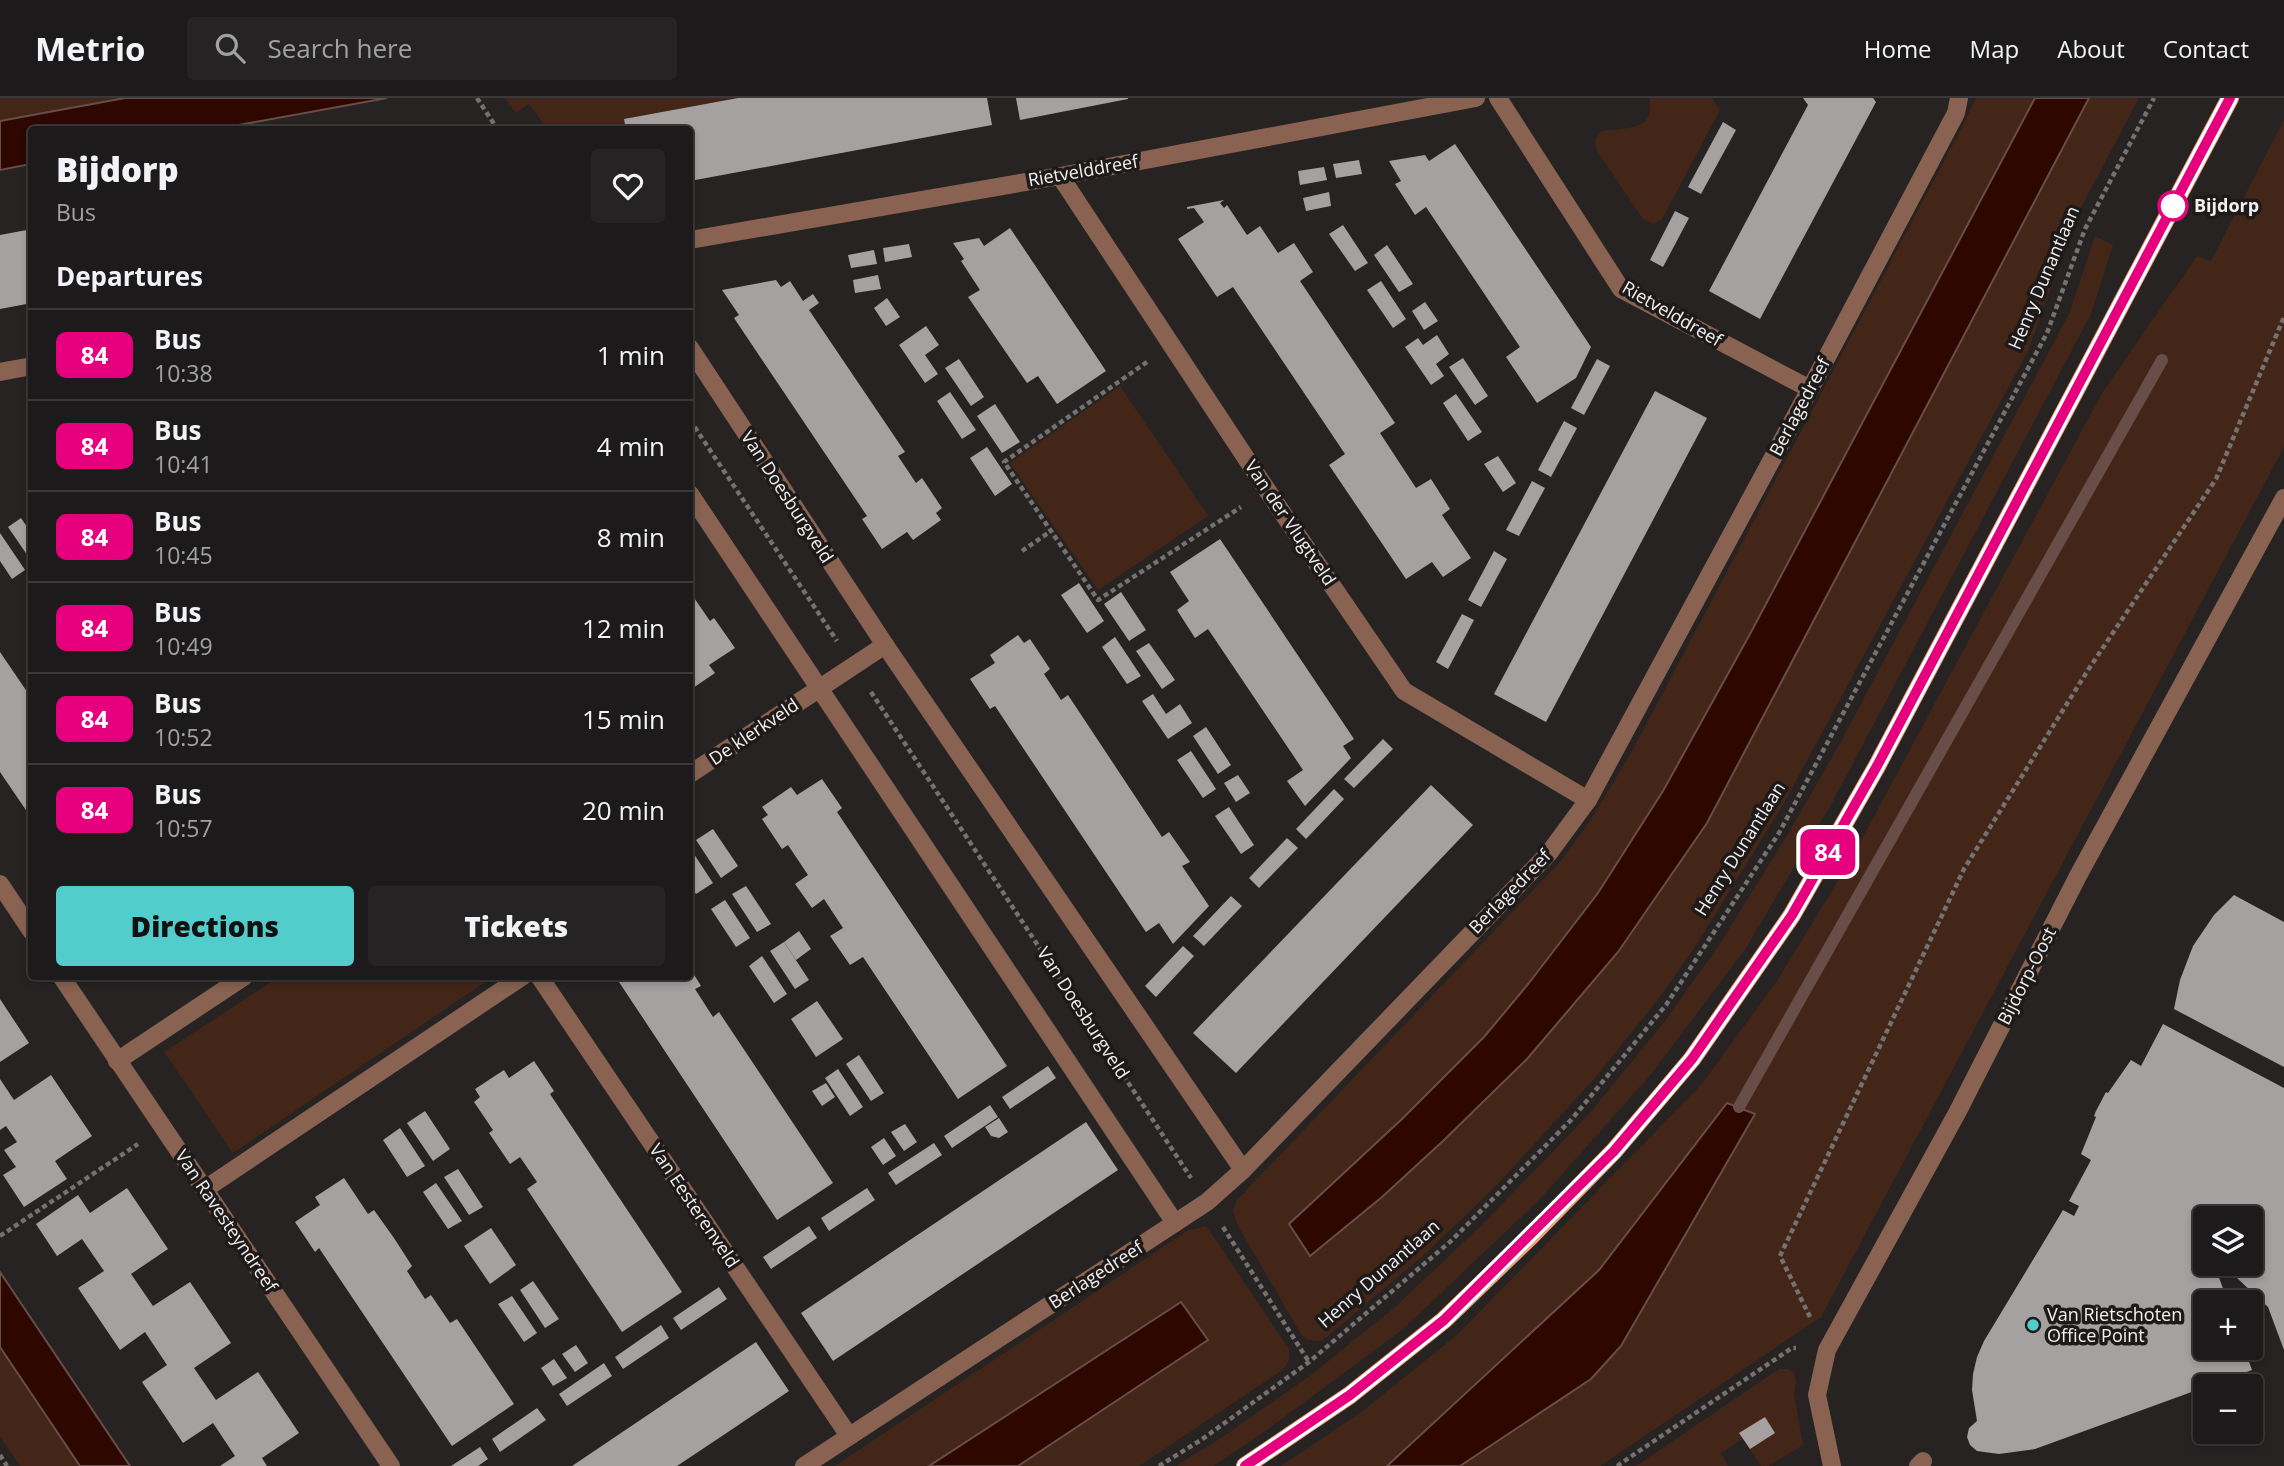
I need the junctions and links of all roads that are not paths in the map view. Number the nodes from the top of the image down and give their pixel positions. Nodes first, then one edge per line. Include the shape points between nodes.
1 (1476, 98) edge
2 (1498, 98) edge
3 (1959, 98) edge
4 (2230, 98) edge
5 (1060, 176) junction
6 (693, 239) edge
7 (693, 353) edge
8 (28, 367) edge
9 (0, 372) edge
10 (1810, 389) junction
11 (2284, 498) edge
12 (693, 499) edge
13 (885, 645) junction
14 (818, 689) junction
15 (693, 772) edge
16 (1588, 800) junction
17 (0, 884) edge
18 (28, 926) edge
19 (64, 980) edge
20 (239, 980) edge
21 (517, 980) edge
22 (542, 980) edge
23 (117, 1061) junction
24 (1242, 1170) junction
25 (205, 1189) junction
26 (1175, 1223) junction
27 (849, 1436) junction
28 (391, 1466) edge
29 (804, 1466) edge
30 (1245, 1466) edge
31 (1832, 1466) edge

1 - 5 street, Rietvelddreef
2 - 10 street, Rietvelddreef via 1621,289
3 - 10 street, Berlagedreef via 1956,113
4 - 30 main road via 1877,766 1792,915 1692,1059 1614,1151 1444,1320 1350,1395
5 - 6 street, Rietvelddreef
5 - 16 street, Van der Vlugtveld via 1404,691
7 - 13 street, Van Doesburgveld
8 - 9 street
10 - 16 street, Berlagedreef
11 - 31 street, Bijdorp-Oost via 1827,1350 1817,1395
12 - 14 street
13 - 14 street
13 - 24 street, Van Doesburgveld
14 - 15 street, De klerkveld
14 - 26 street
16 - 24 street, Berlagedreef via 1549,853
17 - 18 street
19 - 23 street, Van Ravesteyndreef
20 - 23 street
21 - 25 street
22 - 27 street, Van Eesterenveld
23 - 25 street, Van Ravesteyndreef
24 - 26 street, Berlagedreef
25 - 28 street, Van Ravesteyndreef
26 - 27 street, Berlagedreef
27 - 29 street, Berlagedreef

